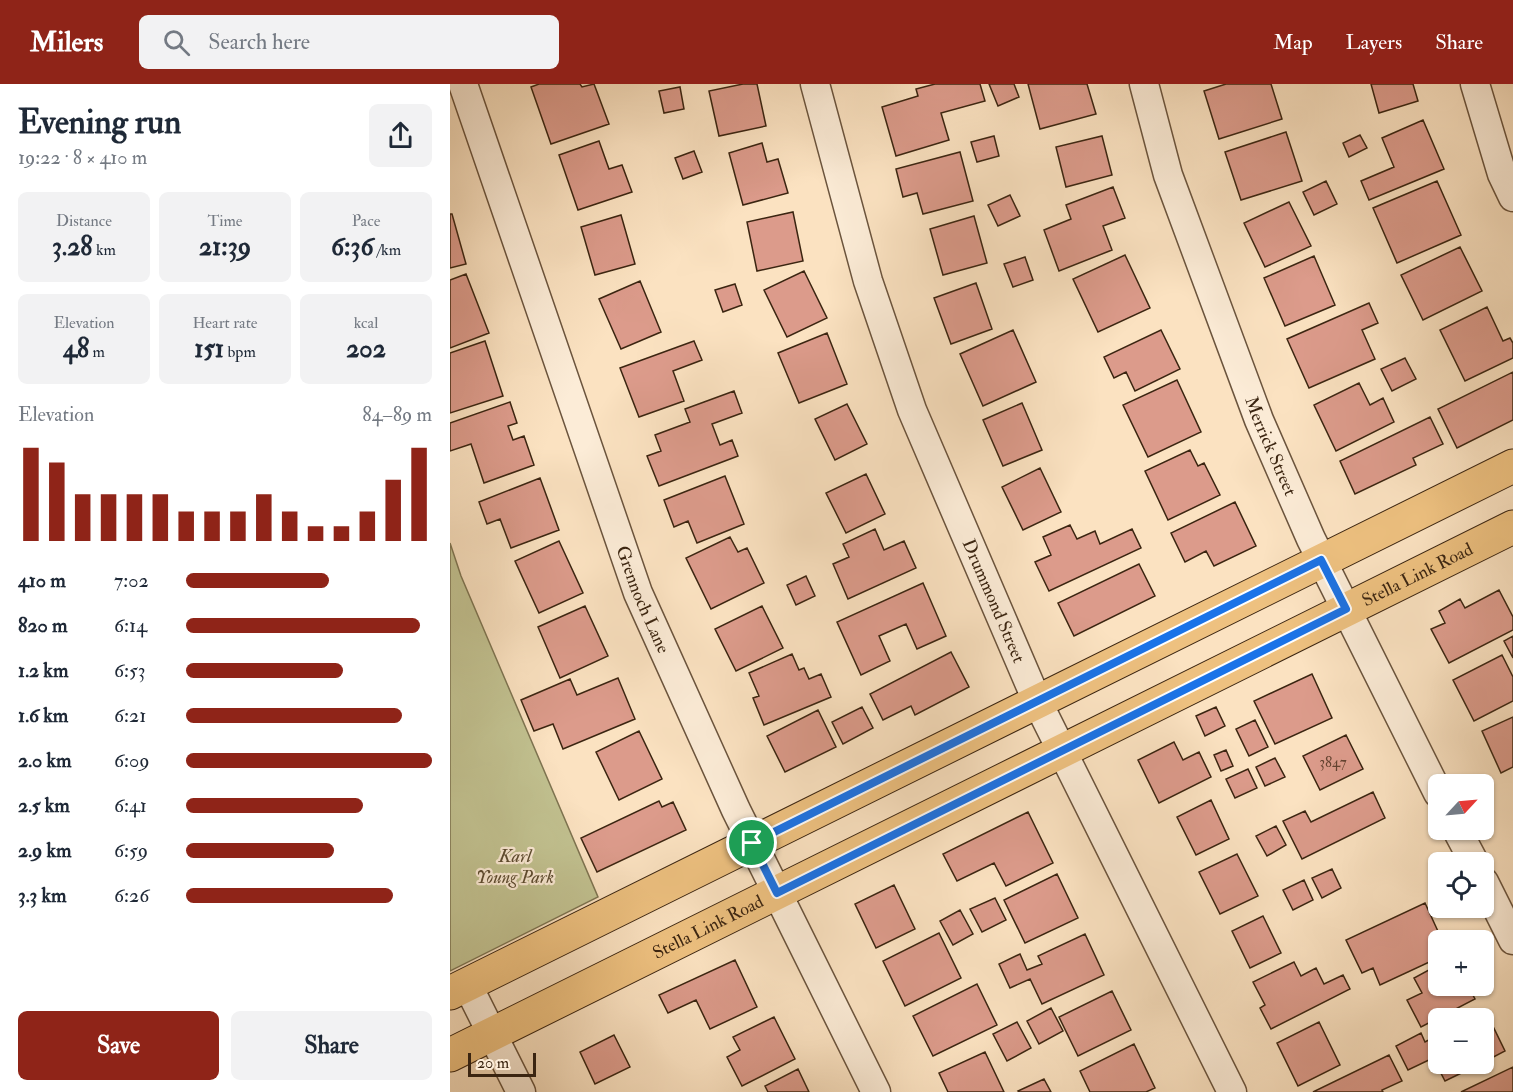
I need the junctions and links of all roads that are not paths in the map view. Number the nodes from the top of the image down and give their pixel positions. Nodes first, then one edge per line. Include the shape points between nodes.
1 (463, 84) edge
2 (815, 84) edge
3 (1144, 84) edge
4 (1475, 84) edge
5 (1513, 197) edge
6 (1513, 466) edge
7 (1513, 527) edge
8 (1321, 560) junction
9 (1346, 609) junction
10 (1037, 701) junction
11 (1062, 750) junction
12 (1428, 774) edge
13 (752, 843) junction
14 (777, 893) junction
15 (1494, 902) edge
16 (1513, 940) edge
17 (458, 988) edge
18 (492, 1035) junction
19 (450, 1055) edge
20 (521, 1092) edge
21 (876, 1092) edge
22 (1232, 1092) edge

1 - 13 street, Grennoch Lane via 638,593
2 - 10 street, Drummond Street via 868,281 912,410
3 - 8 street, Merrick Street via 1172,186 1259,420
4 - 5 street
6 - 8 main road
7 - 9 main road, Stella Link Road
8 - 9 street, Merrick Street
8 - 10 main road
9 - 11 main road, Stella Link Road
9 - 12 street, Merrick Street
10 - 11 street, Drummond Street
10 - 13 main road
11 - 14 main road, Stella Link Road
11 - 22 street, Drummond Street
13 - 14 street, Grennoch Lane
13 - 17 main road
14 - 18 main road, Stella Link Road
14 - 21 street, Grennoch Lane
15 - 16 street
17 - 18 street
18 - 19 main road, Stella Link Road
18 - 20 street

